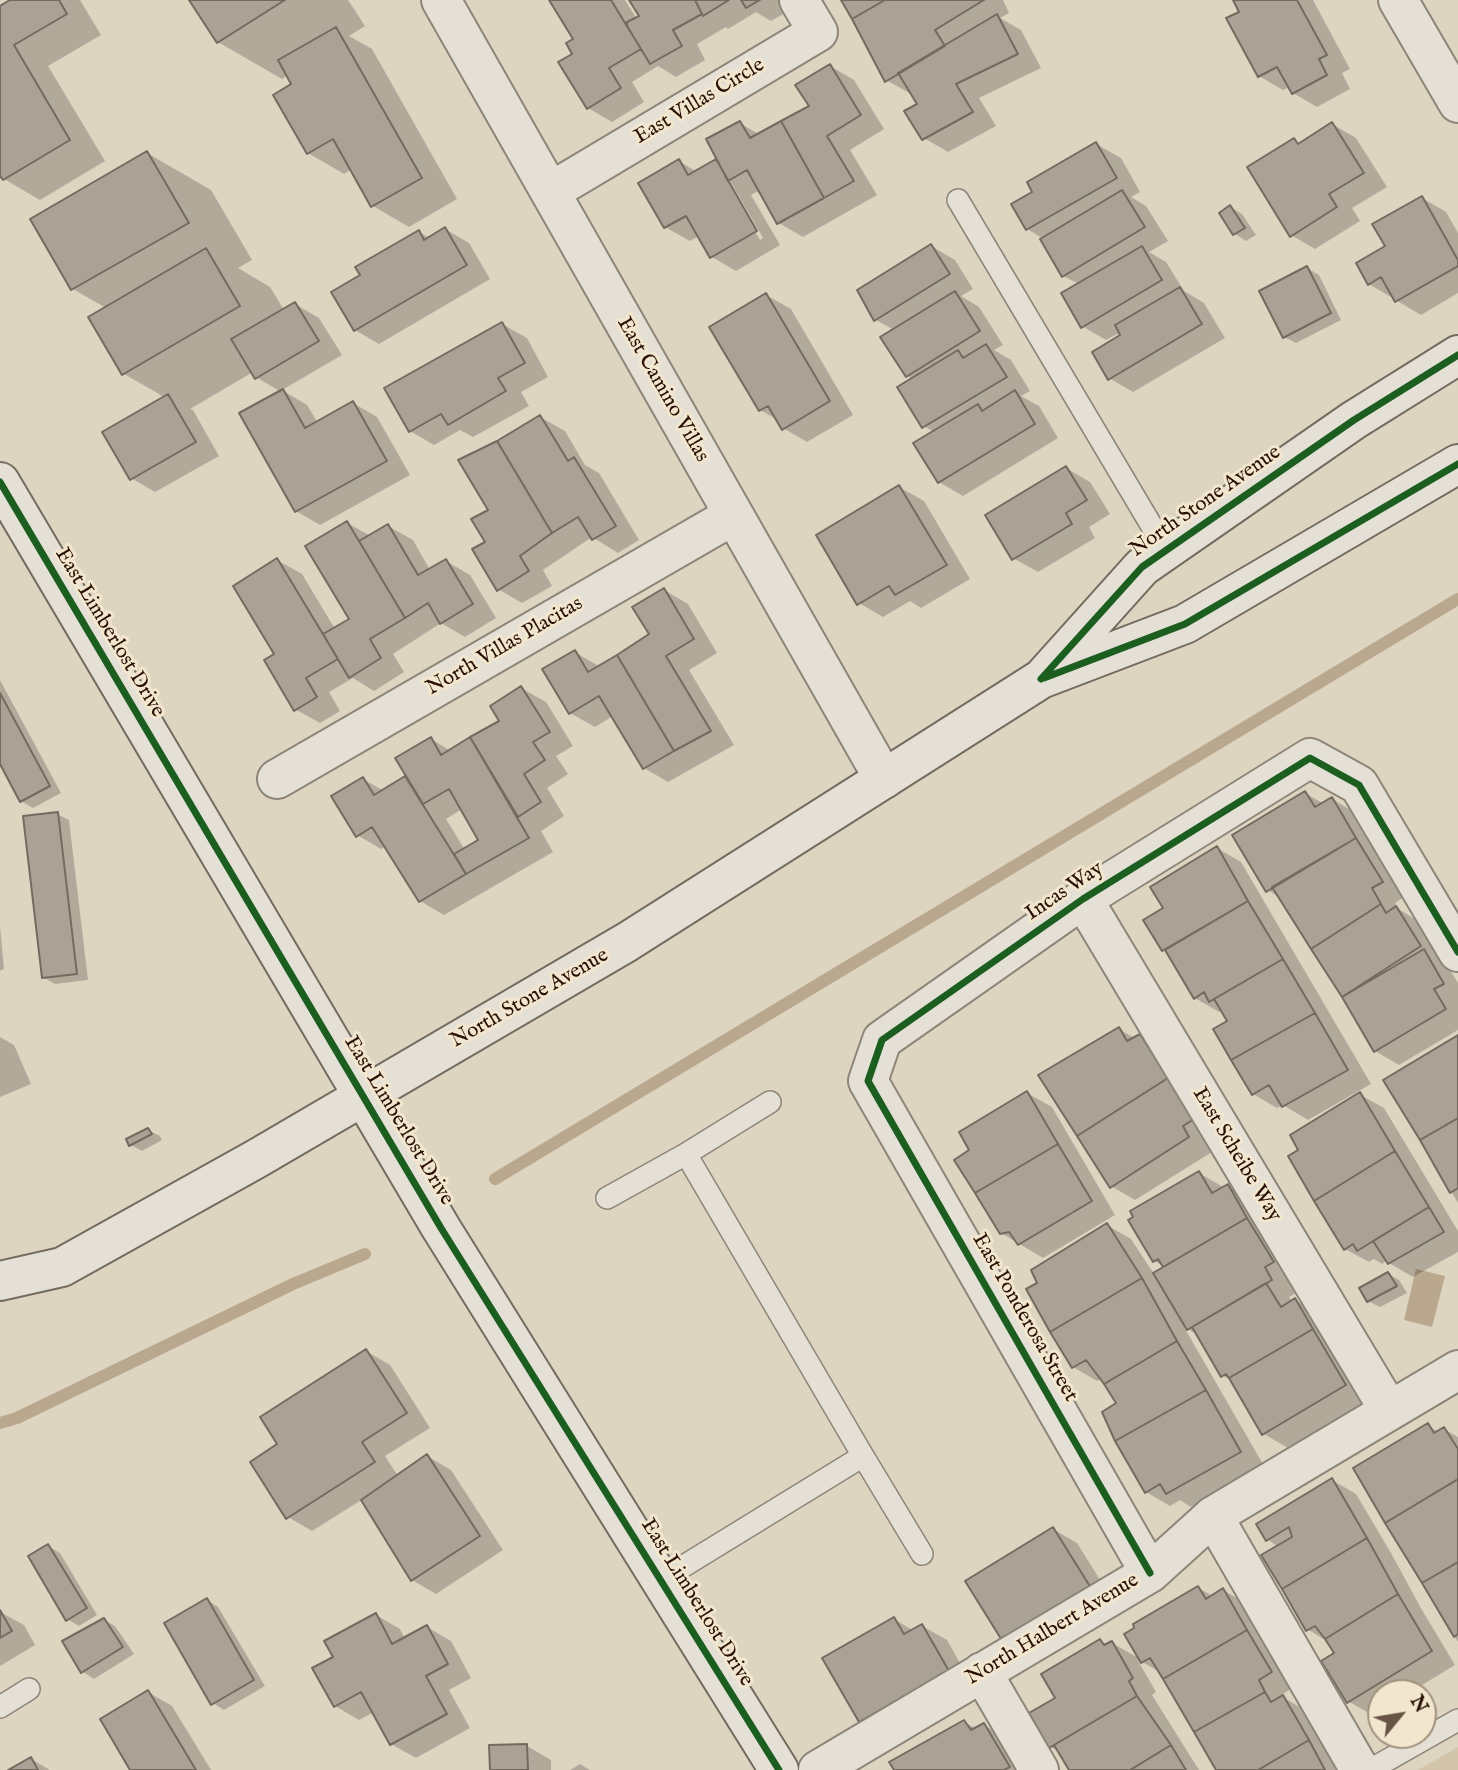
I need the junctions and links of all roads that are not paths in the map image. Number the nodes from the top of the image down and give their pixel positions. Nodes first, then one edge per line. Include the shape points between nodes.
1 (441, 0) edge
2 (799, 0) edge
3 (1398, 0) edge
4 (1458, 103) edge
5 (550, 192) junction
6 (958, 200) dead end
7 (1458, 355) edge
8 (1458, 464) edge
9 (0, 482) edge
10 (734, 515) junction
11 (1166, 550) junction
12 (1041, 679) junction
13 (277, 779) dead end
14 (884, 779) junction
15 (1083, 900) junction
16 (1458, 952) edge
17 (868, 1081) joint
18 (363, 1096) junction
19 (770, 1102) dead end
20 (686, 1154) junction
21 (607, 1198) dead end
22 (0, 1281) edge
23 (1453, 1385) edge
24 (1389, 1410) junction
25 (863, 1456) junction
26 (1213, 1516) junction
27 (922, 1554) dead end
28 (1150, 1573) junction
29 (661, 1580) junction
30 (982, 1672) junction
31 (29, 1689) dead end
32 (0, 1707) edge
33 (1458, 1720) edge
34 (779, 1770) edge
35 (818, 1770) edge
36 (1040, 1770) edge
37 (1360, 1770) edge
38 (1370, 1770) edge

1 - 5 street, East Camino Villas
2 - 5 street, East Villas Circle via 818,32
3 - 4 street
5 - 10 street, East Camino Villas
6 - 11 lane
7 - 11 street, North Stone Avenue via 1354,420
8 - 12 street, North Stone Avenue via 1185,624
9 - 18 street, East Limberlost Drive
10 - 13 street, North Villas Placitas
10 - 14 street, East Camino Villas
11 - 12 street, North Stone Avenue via 1142,566
12 - 14 street, North Stone Avenue
14 - 18 street, North Stone Avenue via 627,942
15 - 16 street, Incas Way via 1310,758 1359,785
15 - 17 street, Incas Way via 882,1040
15 - 24 street, East Scheibe Way
17 - 28 street, East Ponderosa Street
18 - 22 street, North Stone Avenue via 62,1267
18 - 29 street, East Limberlost Drive
19 - 20 lane
20 - 21 lane
20 - 25 lane
23 - 24 street, North Halbert Avenue
24 - 26 street, North Halbert Avenue
25 - 27 lane
25 - 29 lane
26 - 28 street, North Halbert Avenue
26 - 37 street
28 - 30 street, North Halbert Avenue
29 - 34 street, East Limberlost Drive
30 - 35 street, North Halbert Avenue
30 - 36 street
31 - 32 lane
33 - 38 lane

